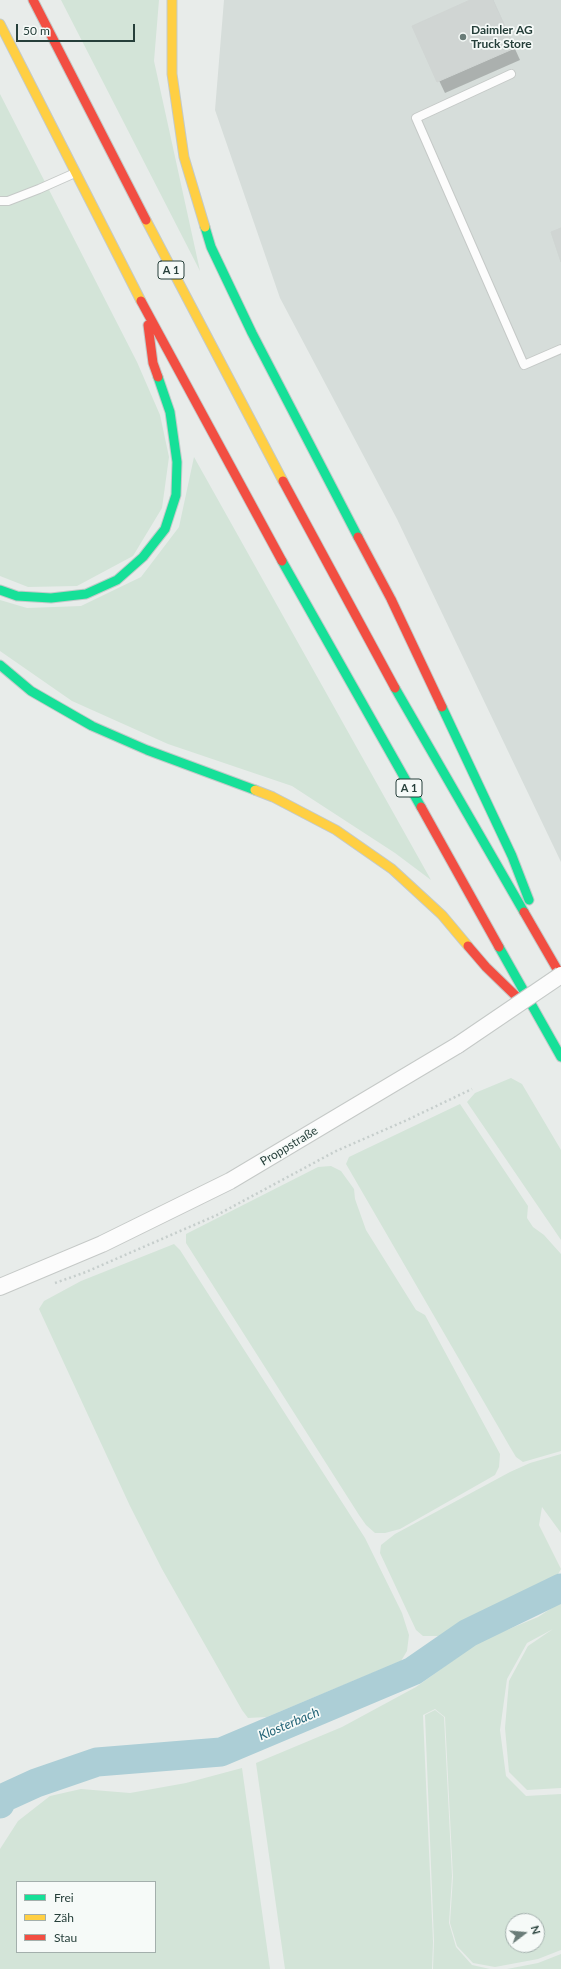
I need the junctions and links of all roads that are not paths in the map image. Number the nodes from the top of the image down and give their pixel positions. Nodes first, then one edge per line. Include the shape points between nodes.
1 (33, 0) edge
2 (172, 0) edge
3 (0, 24) edge
4 (511, 74) dead end
5 (76, 172) junction
6 (0, 201) edge
7 (146, 311) junction
8 (561, 349) edge
9 (0, 590) edge
10 (0, 665) edge
11 (552, 961) junction
12 (561, 976) edge
13 (538, 1019) junction
14 (561, 1057) edge
15 (0, 1287) edge

1 - 11 highway, A 1 via 313,538 437,763
2 - 11 highway via 172,74 184,157 211,247 252,333 391,599 512,856
3 - 5 highway, A 1
4 - 8 lane via 416,118 524,365
5 - 6 lane via 8,201
5 - 7 highway, A 1
7 - 9 highway via 153,363 170,412 177,462 176,495 165,529 143,557 117,580 86,594 51,598 17,596
7 - 13 highway, A 1 via 280,558
10 - 13 highway via 30,691 92,726 147,750 273,797 336,830 392,869 442,915 486,967
11 - 12 highway, A 1
12 - 15 street, Proppstraße, bridge via 458,1045 230,1181 102,1244
13 - 14 highway, A 1

